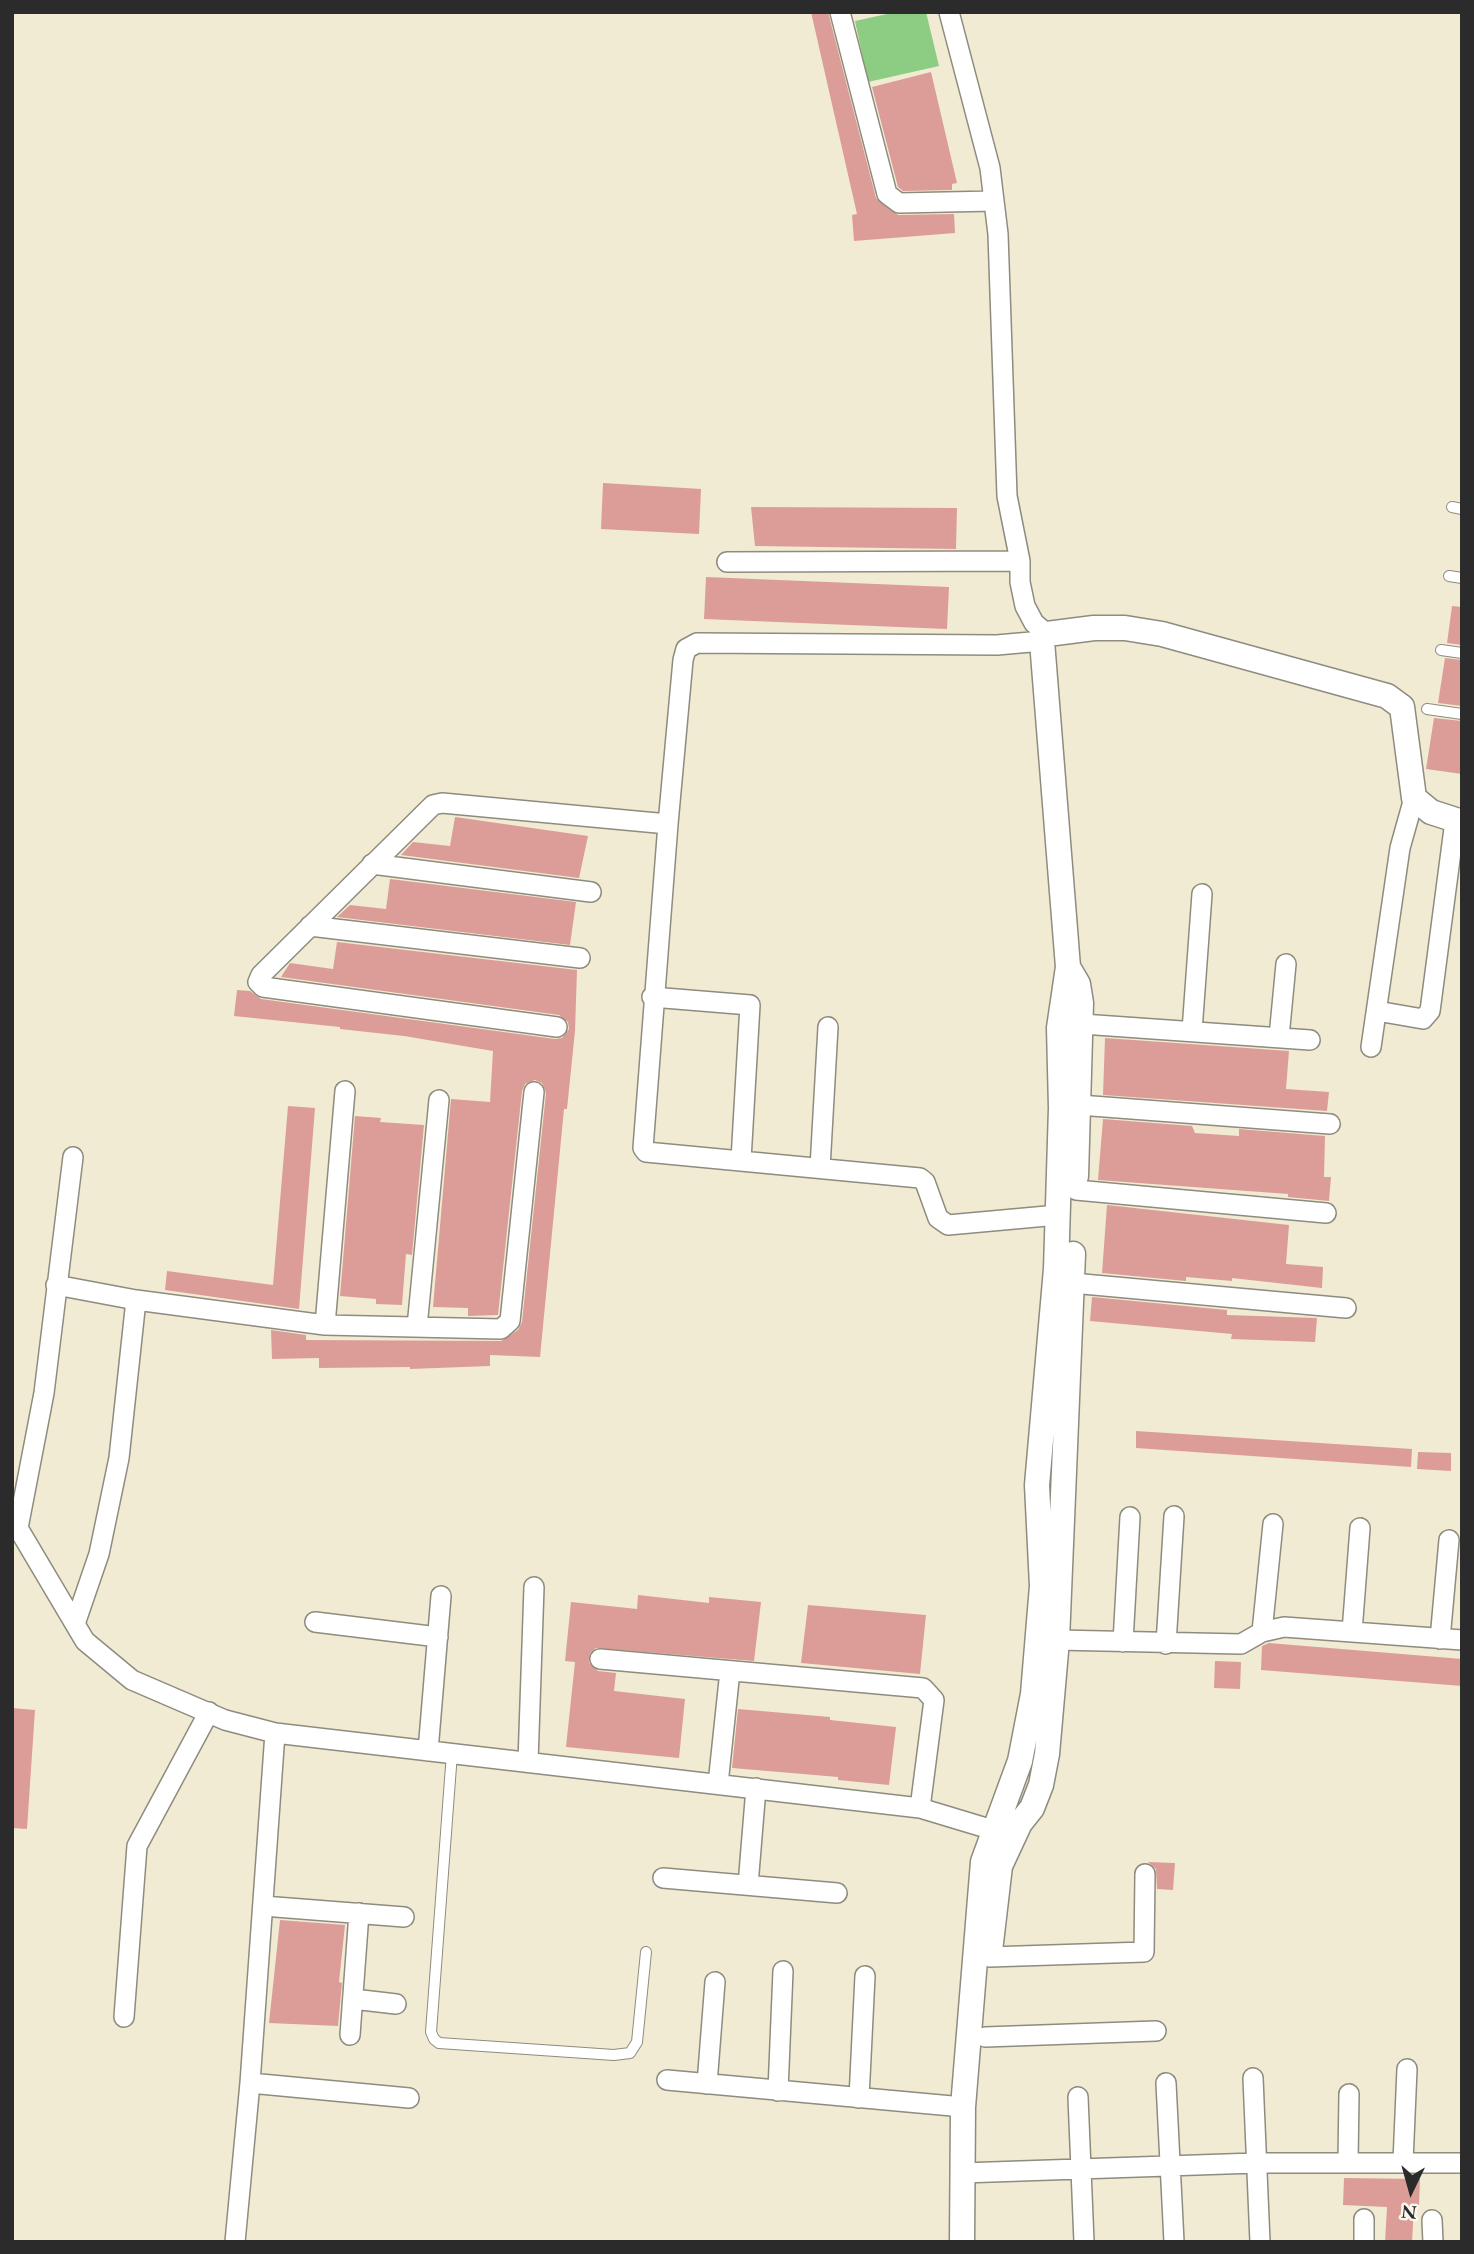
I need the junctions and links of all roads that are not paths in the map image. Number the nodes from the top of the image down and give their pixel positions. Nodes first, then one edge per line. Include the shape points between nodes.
1 (840, 12) edge
2 (949, 12) edge
3 (994, 201) junction
4 (1020, 561) junction
5 (727, 562) dead end
6 (1449, 576) dead end
7 (1462, 578) edge
8 (1045, 638) junction
9 (1441, 650) dead end
10 (1462, 653) edge
11 (1427, 709) dead end
12 (1462, 715) edge
13 (1414, 798) junction
14 (1458, 822) edge
15 (668, 824) junction
16 (372, 864) junction
17 (591, 892) dead end
18 (1202, 894) dead end
19 (310, 926) junction
20 (580, 958) dead end
21 (1286, 964) dead end
22 (1068, 967) junction
23 (652, 997) junction
24 (1377, 1011) junction
25 (1082, 1024) junction
26 (557, 1027) dead end
27 (828, 1027) dead end
28 (1192, 1031) junction
29 (1279, 1037) junction
30 (1310, 1040) dead end
31 (1371, 1047) dead end
32 (345, 1091) dead end
33 (534, 1092) dead end
34 (439, 1100) dead end
35 (1079, 1105) junction
36 (1330, 1124) dead end
37 (73, 1157) dead end
38 (741, 1160) junction
39 (820, 1168) junction
40 (1076, 1190) junction
41 (1325, 1213) dead end
42 (1058, 1215) junction
43 (1072, 1283) junction
44 (56, 1285) junction
45 (136, 1300) junction
46 (1346, 1308) dead end
47 (325, 1325) junction
48 (417, 1327) junction
49 (1174, 1516) dead end
50 (1130, 1517) dead end
51 (1273, 1524) dead end
52 (15, 1526) edge
53 (1360, 1528) dead end
54 (1448, 1540) dead end
55 (534, 1587) dead end
56 (441, 1596) dead end
57 (315, 1622) dead end
58 (75, 1623) junction
59 (1262, 1632) junction
60 (1352, 1632) junction
61 (438, 1637) junction
62 (1440, 1639) junction
63 (1057, 1640) junction
64 (1462, 1640) edge
65 (1123, 1642) junction
66 (1166, 1644) junction
67 (600, 1659) dead end
68 (730, 1671) junction
69 (209, 1712) junction
70 (275, 1733) junction
71 (428, 1751) junction
72 (452, 1753) junction
73 (528, 1762) junction
74 (1044, 1772) junction
75 (718, 1784) junction
76 (756, 1788) junction
77 (1007, 1796) junction
78 (920, 1808) junction
79 (993, 1830) junction
80 (994, 1856) junction
81 (1144, 1874) dead end
82 (663, 1878) dead end
83 (748, 1885) junction
84 (837, 1893) dead end
85 (263, 1906) junction
86 (359, 1913) junction
87 (404, 1917) dead end
88 (646, 1952) dead end
89 (989, 1957) junction
90 (783, 1971) dead end
91 (864, 1976) dead end
92 (715, 1982) dead end
93 (353, 2000) junction
94 (396, 2004) dead end
95 (124, 2017) dead end
96 (1157, 2031) dead end
97 (350, 2035) dead end
98 (985, 2037) junction
99 (1407, 2070) dead end
100 (1253, 2078) dead end
101 (667, 2080) dead end
102 (250, 2083) junction
103 (1166, 2083) dead end
104 (707, 2084) junction
105 (778, 2091) junction
106 (1349, 2094) dead end
107 (1078, 2097) dead end
108 (409, 2098) dead end
109 (859, 2098) junction
110 (962, 2107) junction
111 (1348, 2161) junction
112 (1403, 2161) junction
113 (1255, 2163) junction
114 (1462, 2163) edge
115 (1170, 2167) junction
116 (1081, 2170) junction
117 (968, 2173) junction
118 (1364, 2219) dead end
119 (1432, 2220) dead end
120 (235, 2242) edge
121 (962, 2242) edge
122 (974, 2242) edge
123 (1084, 2242) edge
124 (1174, 2242) edge
125 (1260, 2242) edge
126 (1364, 2242) edge
127 (1433, 2242) edge

1 - 3 street via 887,194 899,203
2 - 3 street via 990,168
3 - 4 street via 1007,496
4 - 5 street
4 - 8 street via 1025,606
6 - 7 lane
8 - 13 street via 1094,628 1162,634 1387,696 1402,707
8 - 15 street via 997,645 697,643 686,649 683,660
8 - 22 street
9 - 10 lane
11 - 12 lane
13 - 14 street via 1431,812
13 - 24 street via 1401,848
14 - 24 street via 1427,1017
15 - 16 street via 442,803 426,809
15 - 23 street
16 - 17 street
16 - 19 street
18 - 28 street
19 - 20 street
19 - 26 street via 261,975 258,982 263,987
21 - 29 street
22 - 25 street via 1078,984
22 - 42 street via 1059,1028
23 - 38 street via 643,1148 646,1152
23 - 38 street via 750,1005
24 - 31 street
25 - 28 street
25 - 35 street
27 - 39 street
28 - 29 street
29 - 30 street
32 - 47 street
33 - 48 street via 510,1321 501,1329
34 - 48 street
35 - 36 street
35 - 40 street
37 - 44 street
38 - 39 street
39 - 42 street via 920,1178 938,1218 948,1225
40 - 41 street
40 - 43 street
42 - 77 street via 1037,1485 1042,1586 1033,1694 1020,1761
43 - 46 street
43 - 63 street
44 - 45 street
44 - 52 street via 44,1393
45 - 47 street
45 - 58 street via 119,1458 99,1554
47 - 48 street
49 - 66 street
50 - 65 street
51 - 59 street
52 - 58 street
53 - 60 street
54 - 62 street
55 - 73 street
56 - 61 street
57 - 61 street
58 - 69 street via 85,1641 132,1680
59 - 60 street via 1284,1627
59 - 66 street via 1241,1644
60 - 62 street
61 - 71 street
62 - 64 street
63 - 65 street
63 - 74 street
65 - 66 street
67 - 68 street
68 - 75 street
68 - 78 street via 923,1688 934,1700
69 - 70 street
69 - 95 street via 137,1846
70 - 71 street
70 - 85 street
71 - 72 street
72 - 73 street
72 - 88 lane via 434,2039 479,2046 629,2053 637,2042
73 - 75 street
74 - 77 street
74 - 80 street via 1032,1808
75 - 76 street
76 - 78 street
76 - 83 street
77 - 79 street
78 - 79 street
79 - 80 street
80 - 89 street
80 - 110 street via 978,1904
81 - 89 street via 1144,1952
82 - 83 street
83 - 84 street
85 - 86 street
85 - 102 street
86 - 87 street
86 - 93 street
89 - 98 street
90 - 105 street
91 - 109 street
92 - 104 street
93 - 94 street
93 - 97 street
96 - 98 street
98 - 117 street
99 - 112 street
100 - 113 street
101 - 104 street
102 - 108 street
102 - 120 street
103 - 115 street
104 - 105 street
105 - 109 street
106 - 111 street
107 - 116 street
109 - 110 street
110 - 117 street
111 - 112 street
111 - 113 street
112 - 114 street
113 - 115 street
113 - 125 street
115 - 116 street
115 - 124 street
116 - 117 street
116 - 123 street
117 - 121 street
117 - 122 street
118 - 126 street
119 - 127 street

